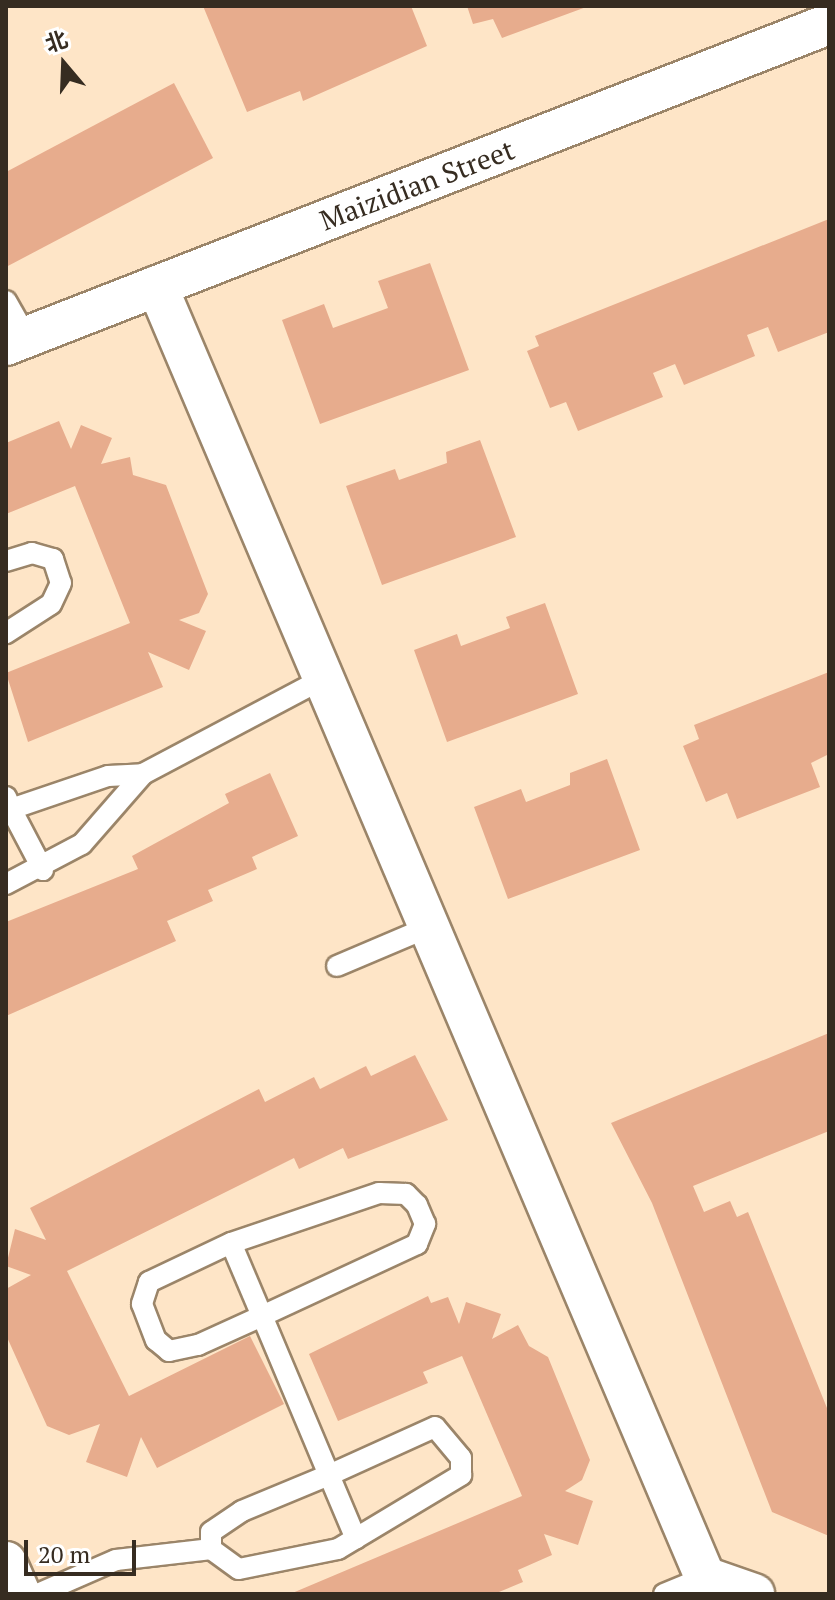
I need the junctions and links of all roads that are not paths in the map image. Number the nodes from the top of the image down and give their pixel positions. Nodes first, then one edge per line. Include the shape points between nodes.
1 (829, 24) edge
2 (157, 286) junction
3 (6, 301) edge
4 (16, 340) edge
5 (6, 561) edge
6 (6, 633) edge
7 (324, 678) junction
8 (143, 774) junction
9 (8, 806) edge
10 (43, 870) junction
11 (6, 884) edge
12 (429, 927) junction
13 (337, 966) dead end
14 (231, 1243) junction
15 (262, 1316) junction
16 (329, 1475) junction
17 (356, 1539) junction
18 (211, 1549) junction
19 (6, 1562) edge
20 (705, 1577) junction
21 (20, 1594) edge
22 (38, 1594) edge
23 (664, 1594) edge
24 (754, 1594) edge

1 - 2 street, Maizidian Street
2 - 4 street, Maizidian Street
2 - 7 street
3 - 4 lane
5 - 6 lane via 32,553 53,559 61,583 51,604
7 - 8 lane
7 - 12 street
8 - 9 lane via 108,776
8 - 10 lane via 82,844
9 - 10 lane
10 - 11 lane
12 - 13 lane
12 - 20 street
14 - 15 lane
14 - 15 lane via 149,1282 142,1304 156,1340 169,1351 198,1345
14 - 15 lane via 379,1193 406,1194 421,1214 417,1244
15 - 16 lane
16 - 17 lane
16 - 17 lane via 435,1427 461,1458 461,1475
16 - 18 lane via 242,1511 211,1532
17 - 18 lane via 262,1568 239,1569
18 - 22 lane via 116,1560
19 - 21 street
20 - 23 lane
20 - 24 street

